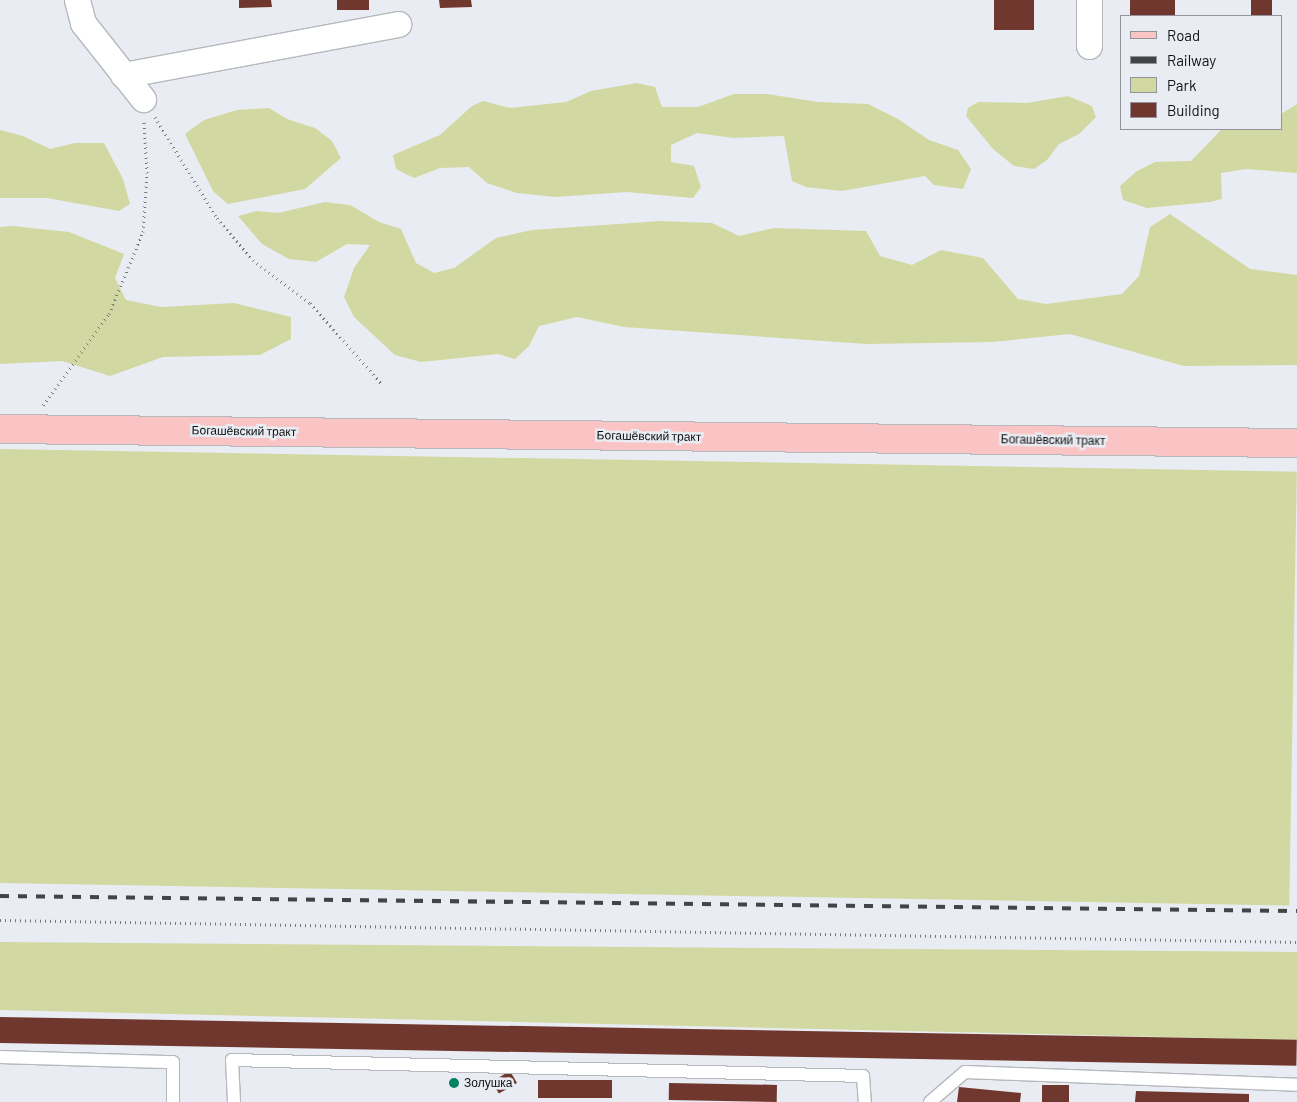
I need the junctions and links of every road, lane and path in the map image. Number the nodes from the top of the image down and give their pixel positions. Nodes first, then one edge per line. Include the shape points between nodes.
1 (77, 0) edge
2 (1089, 0) edge
3 (398, 24) dead end
4 (1089, 46) dead end
5 (122, 75) junction
6 (143, 99) junction
7 (381, 383) dead end
8 (34, 405) dead end
9 (0, 428) edge
10 (1297, 443) edge
11 (0, 920) edge
12 (1297, 942) edge
13 (0, 1057) edge
14 (1297, 1084) edge
15 (173, 1102) edge
16 (234, 1102) edge
17 (865, 1102) edge
18 (930, 1102) edge

1 - 5 street via 84,22
2 - 4 street
3 - 5 street
5 - 6 street
6 - 7 path via 217,218 253,260 310,303
6 - 8 path via 147,173 143,232 110,314 43,406
9 - 10 main road, Богашёвский тракт
11 - 12 path
13 - 15 lane via 173,1062
14 - 18 lane via 965,1072
16 - 17 lane via 232,1060 863,1076

